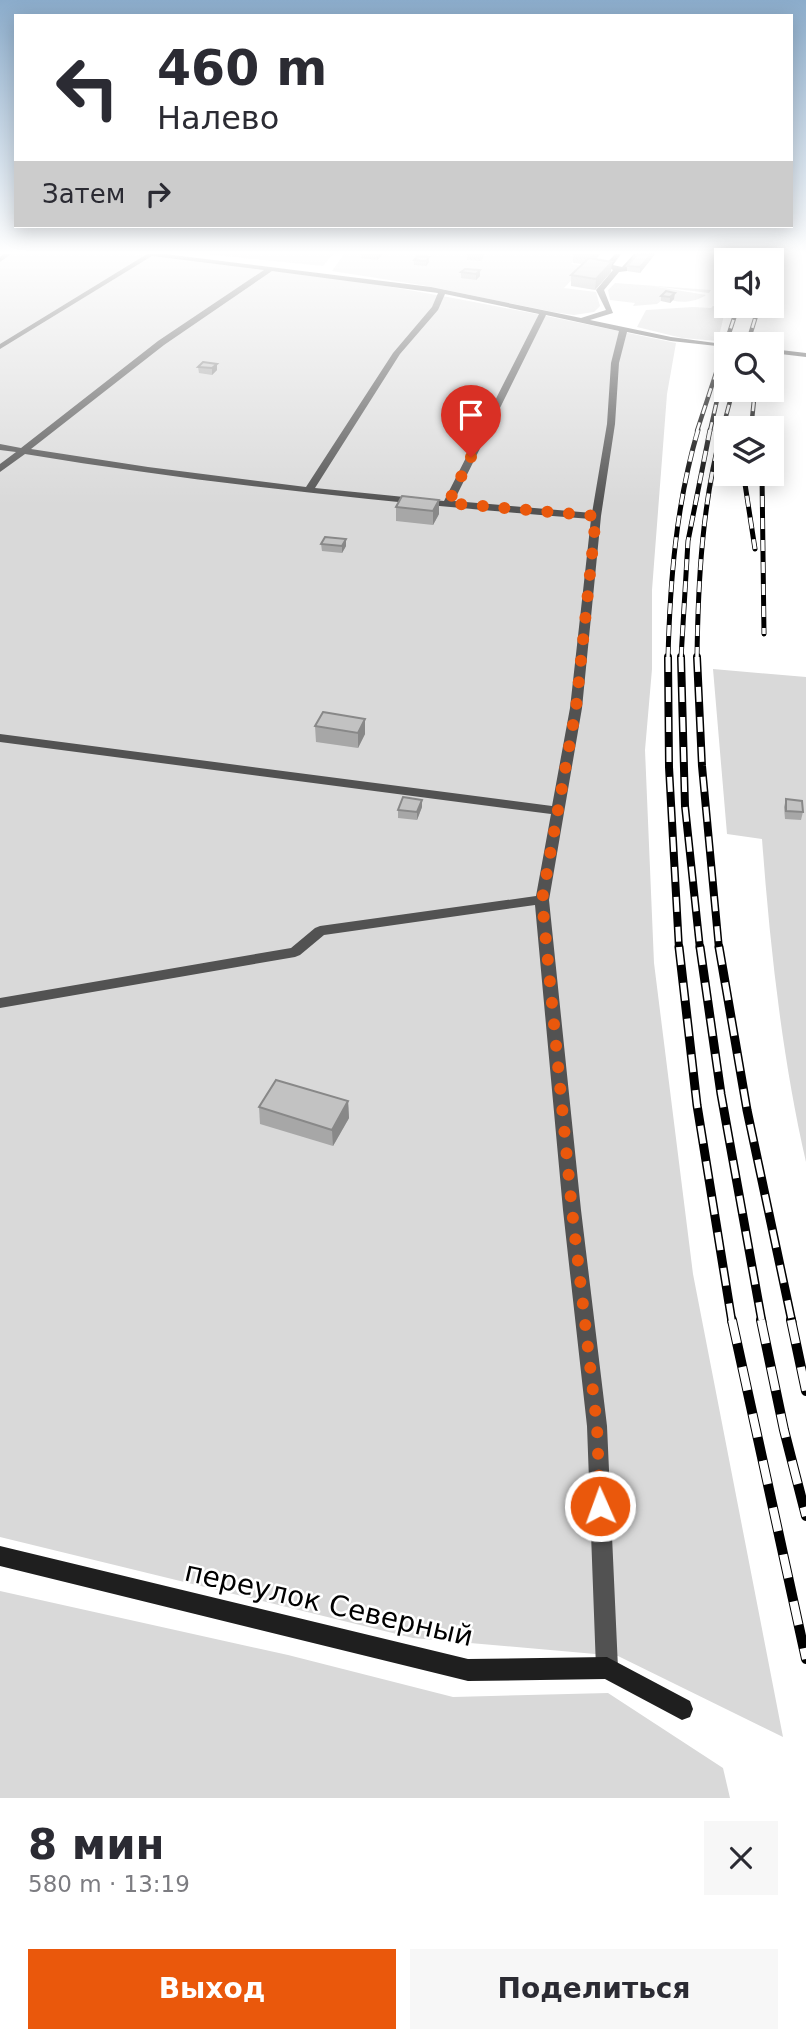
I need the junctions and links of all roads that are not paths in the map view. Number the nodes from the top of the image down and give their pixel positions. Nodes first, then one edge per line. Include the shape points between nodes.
1 (169, 338) edge
2 (410, 338) edge
3 (530, 338) edge
4 (621, 338) edge
5 (666, 338) edge
6 (714, 344) edge
7 (784, 352) edge
8 (806, 355) edge
9 (0, 447) edge
10 (26, 451) junction
11 (0, 469) edge
12 (310, 488) junction
13 (448, 503) junction
14 (596, 516) junction
15 (0, 737) edge
16 (558, 811) junction
17 (542, 900) junction
18 (0, 1003) edge
19 (0, 1556) edge
20 (607, 1668) junction
21 (682, 1709) dead end

1 - 10 street
2 - 12 street
3 - 13 street
4 - 14 street
5 - 6 street
7 - 8 street
9 - 10 street
10 - 11 street
10 - 12 street
12 - 13 street
13 - 14 street
14 - 16 street via 576,708
15 - 16 street
16 - 17 street
17 - 18 street via 320,931 295,952
17 - 20 street via 597,1426
19 - 20 street, переулок Северный via 468,1670
20 - 21 street, переулок Северный

